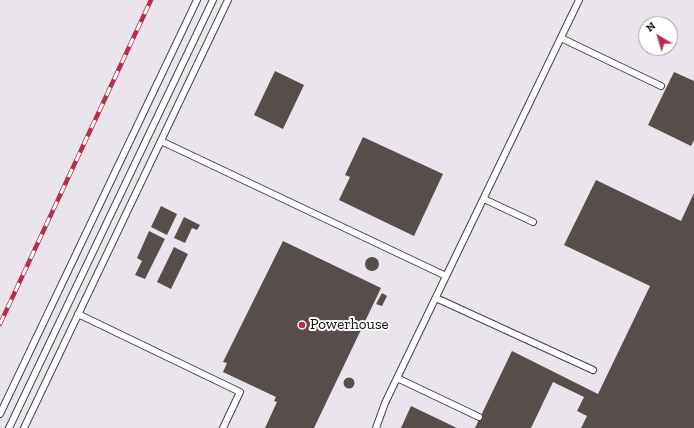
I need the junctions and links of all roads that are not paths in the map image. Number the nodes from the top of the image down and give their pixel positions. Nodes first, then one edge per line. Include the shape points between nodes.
1 (197, 0) edge
2 (213, 0) edge
3 (228, 0) edge
4 (579, 0) edge
5 (561, 38) junction
6 (661, 86) dead end
7 (161, 141) junction
8 (484, 199) junction
9 (533, 222) dead end
10 (446, 276) junction
11 (436, 298) junction
12 (78, 314) junction
13 (593, 370) dead end
14 (397, 378) junction
15 (0, 414) edge
16 (479, 417) dead end
17 (9, 428) edge
18 (24, 428) edge
19 (223, 428) edge
20 (376, 428) edge

1 - 15 lane
2 - 17 lane
3 - 7 lane
4 - 5 lane
5 - 6 lane
5 - 8 lane
7 - 10 lane
7 - 12 lane
8 - 9 lane
8 - 10 lane
10 - 11 lane
11 - 13 lane
11 - 14 lane
12 - 18 lane
12 - 19 lane via 240,392
14 - 16 lane
14 - 20 lane

